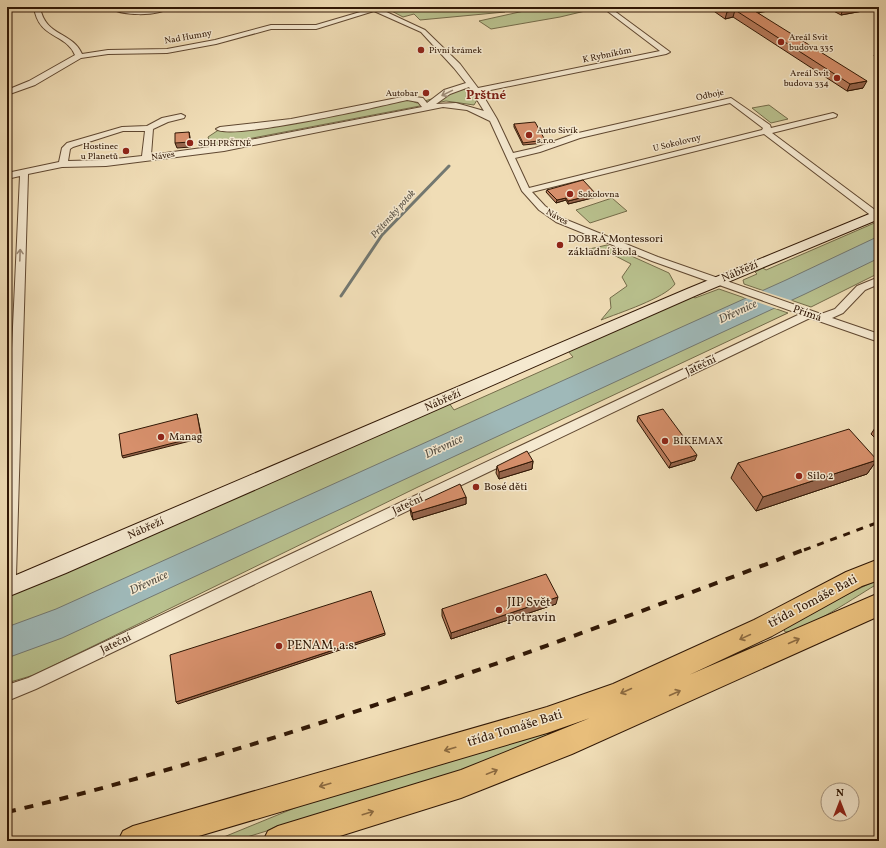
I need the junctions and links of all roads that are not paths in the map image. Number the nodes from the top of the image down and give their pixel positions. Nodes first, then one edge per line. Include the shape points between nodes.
1 (37, 7) edge
2 (111, 7) edge
3 (167, 7) edge
4 (359, 7) edge
5 (605, 7) edge
6 (376, 8) edge
7 (79, 56) junction
8 (471, 84) junction
9 (476, 91) junction
10 (7, 93) edge
11 (426, 107) junction
12 (341, 113) junction
13 (833, 114) dead end
14 (181, 116) dead end
15 (493, 119) junction
16 (348, 124) junction
17 (149, 128) junction
18 (247, 128) junction
19 (220, 129) dead end
20 (766, 132) junction
21 (252, 143) junction
22 (511, 156) junction
23 (146, 159) junction
24 (62, 164) junction
25 (24, 172) junction
26 (7, 176) edge
27 (526, 191) junction
28 (877, 215) edge
29 (879, 280) edge
30 (718, 281) junction
31 (735, 288) joint
32 (809, 314) junction
33 (879, 338) edge
34 (879, 569) edge
35 (7, 588) edge
36 (879, 604) edge
37 (7, 693) edge
38 (133, 841) edge
39 (278, 841) edge

1 - 7 street via 39,17 48,29 73,47
2 - 3 street via 141,12
4 - 6 street
5 - 9 street, K Rybníkům via 666,52
6 - 7 street, Nad Humny via 325,25 302,28 271,27 172,50 108,52
6 - 8 street, Náves via 423,31
7 - 10 street, Nad Humny via 32,83
8 - 9 street, Náves
8 -> 11 street, Náves via 447,92
9 - 15 street, Náves
11 - 12 street via 420,100 407,98
11 - 15 street, Náves via 457,106 484,112
11 - 16 street, Náves
12 - 16 street
12 - 18 street
13 - 20 street, U Sokolovny
14 - 17 street
15 - 22 street, Náves
16 - 21 street, Náves
17 - 23 street, Náves
17 - 24 street via 122,129 70,145 66,148
18 - 19 street
18 - 21 street
20 - 22 street, Odboje via 767,127 731,100 577,136
20 - 27 street, U Sokolovny
20 - 28 street, Odboje
21 - 23 street, Náves
22 - 27 street, Náves
23 - 24 street, Náves
24 - 25 street, Náves
25 - 26 street, Náves
35 -> 25 street
27 - 30 street, Náves via 542,208 560,220 655,259
28 - 30 street, Nábřeží
29 - 32 street, Jateční via 861,288 839,311
30 - 31 street, Náves
30 - 35 street, Nábřeží
31 - 32 street, Přímá
32 - 33 street, Přímá
32 - 37 street, Jateční via 31,684
34 -> 38 main road, třída Tomáše Bati via 854,579 763,628 616,696 547,720
39 -> 36 main road via 468,781 562,744

